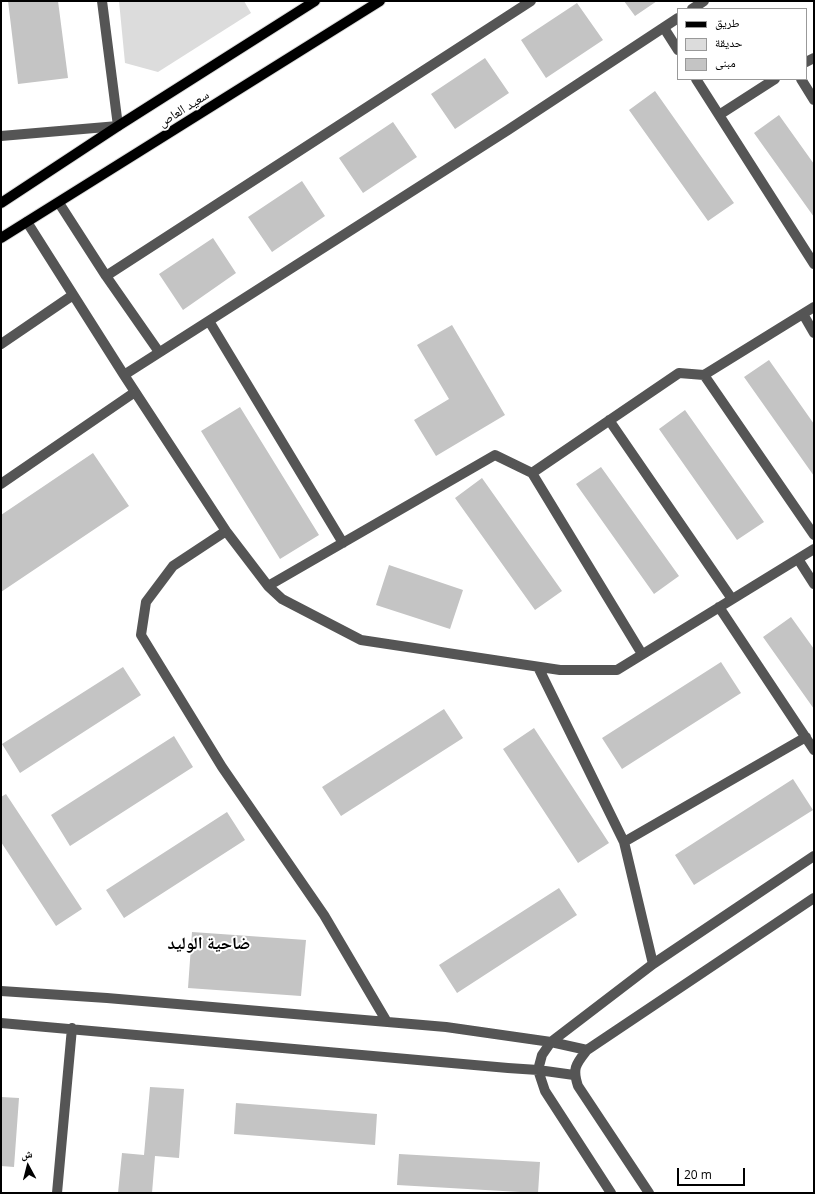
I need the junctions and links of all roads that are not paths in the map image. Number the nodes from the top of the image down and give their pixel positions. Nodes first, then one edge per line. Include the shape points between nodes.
1 (102, 1) edge
2 (315, 1) edge
3 (380, 1) edge
4 (531, 1) edge
5 (704, 1) edge
6 (694, 8) edge
7 (677, 19) edge
8 (664, 28) junction
9 (677, 48) edge
10 (697, 80) edge
11 (773, 80) edge
12 (802, 80) edge
13 (814, 100) edge
14 (719, 115) junction
15 (118, 126) junction
16 (1, 136) edge
17 (1, 203) edge
18 (59, 203) junction
19 (27, 222) junction
20 (1, 238) edge
21 (814, 264) edge
22 (106, 276) junction
23 (73, 295) junction
24 (814, 307) edge
25 (802, 314) junction
26 (209, 321) junction
27 (814, 332) edge
28 (1, 344) edge
29 (159, 352) junction
30 (124, 375) junction
31 (704, 375) junction
32 (135, 392) junction
33 (609, 420) junction
34 (532, 472) junction
35 (1, 484) edge
36 (226, 531) junction
37 (814, 535) edge
38 (343, 543) junction
39 (814, 549) edge
40 (798, 559) junction
41 (814, 584) edge
42 (268, 586) junction
43 (732, 599) junction
44 (719, 607) junction
45 (642, 654) junction
46 (538, 667) junction
47 (806, 737) junction
48 (814, 750) edge
49 (624, 842) junction
50 (814, 856) edge
51 (814, 898) edge
52 (653, 964) junction
53 (1, 991) edge
54 (387, 1022) junction
55 (1, 1023) edge
56 (72, 1028) junction
57 (551, 1042) junction
58 (587, 1050) junction
59 (538, 1070) junction
60 (574, 1075) junction
61 (57, 1193) edge
62 (611, 1193) edge
63 (649, 1193) edge

1 - 15 street
2 - 15 main road
3 - 18 main road, سعيد العاص
4 - 22 street
5 - 6 street
7 - 8 street
8 - 9 street
8 - 26 street
10 - 14 street
11 - 14 street
12 - 13 street
14 - 21 street
15 - 16 street
15 - 17 main road
18 - 19 main road, سعيد العاص
18 - 22 street
19 - 20 main road, سعيد العاص
19 - 23 street
22 - 29 street
23 - 28 street
23 - 30 street
24 - 25 street
25 - 27 street
25 - 31 street
26 - 29 street
26 - 38 street
29 - 30 street
30 - 32 street
31 - 33 street via 679,373
31 - 37 street
32 - 35 street
32 - 36 street
33 - 34 street
33 - 43 street
34 - 38 street via 495,455
34 - 45 street
36 - 42 street
36 - 54 street via 173,566 146,602 141,635 222,767 324,915
38 - 42 street
39 - 40 street
40 - 41 street
40 - 43 street
42 - 46 street via 282,599 361,640
43 - 44 street
44 - 45 street
44 - 47 street
45 - 46 street via 617,670 560,670
46 - 49 street
47 - 48 street
47 - 49 street
49 - 52 street
50 - 52 street
51 - 58 street
52 - 57 street
53 - 54 street
54 - 57 street via 446,1027
55 - 56 street
56 - 59 street
56 - 61 street
57 - 58 street
57 - 59 street via 542,1055
58 - 60 street via 577,1062
59 - 60 street
59 - 62 street via 545,1091
60 - 63 street via 578,1086

